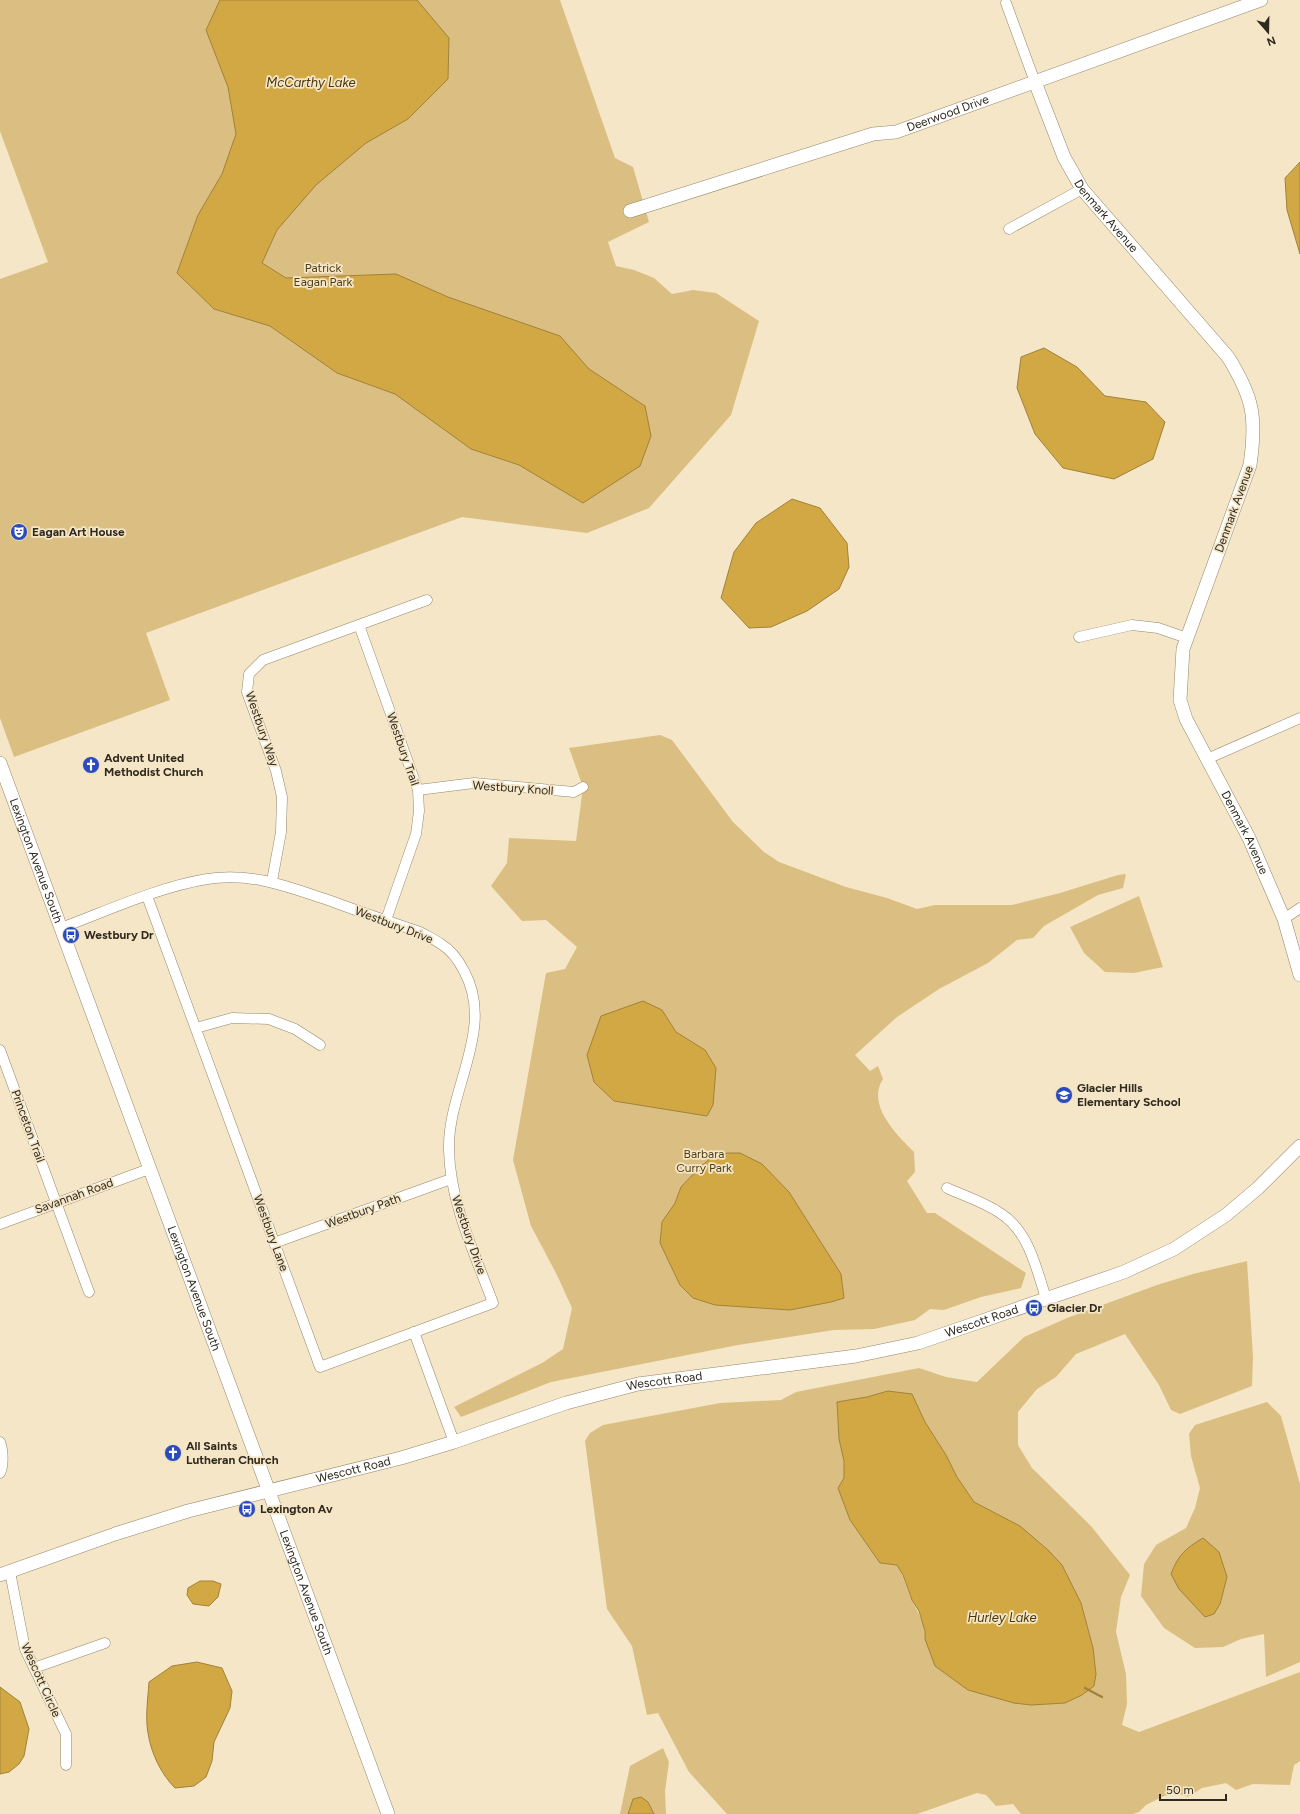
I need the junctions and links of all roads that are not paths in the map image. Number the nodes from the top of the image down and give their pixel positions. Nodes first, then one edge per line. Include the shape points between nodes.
1 (1261, 0) edge
2 (1006, 4) dead end
3 (1035, 82) junction
4 (1082, 189) junction
5 (630, 211) dead end
6 (1009, 230) dead end
7 (427, 600) dead end
8 (359, 625) junction
9 (1079, 637) dead end
10 (1187, 638) junction
11 (1300, 718) edge
12 (1207, 759) junction
13 (0, 763) edge
14 (583, 787) dead end
15 (418, 790) junction
16 (272, 881) junction
17 (147, 896) junction
18 (1300, 908) edge
19 (1284, 919) junction
20 (386, 920) junction
21 (60, 928) junction
22 (1300, 975) edge
23 (196, 1028) junction
24 (320, 1045) dead end
25 (0, 1050) edge
26 (1300, 1146) edge
27 (149, 1169) junction
28 (451, 1179) junction
29 (947, 1188) dead end
30 (56, 1203) junction
31 (0, 1224) edge
32 (274, 1242) junction
33 (89, 1292) dead end
34 (1046, 1298) junction
35 (414, 1332) junction
36 (0, 1442) edge
37 (454, 1442) junction
38 (1, 1471) edge
39 (267, 1491) junction
40 (5, 1573) edge
41 (105, 1643) dead end
42 (34, 1668) junction
43 (66, 1765) dead end
44 (388, 1814) edge

1 - 3 street, Deerwood Drive
2 - 3 street
3 - 4 street, Denmark Avenue via 1064,158
3 - 5 street, Deerwood Drive via 896,132 873,134
4 - 6 street
4 - 10 street, Denmark Avenue via 1228,357 1242,380 1251,406 1254,435 1250,465
7 - 8 street, Westbury Way
8 - 15 street, Westbury Trail
8 - 16 street, Westbury Way via 263,660 249,674 247,692 276,771 282,797 281,832
9 - 10 street via 1132,625 1158,628
10 - 12 street, Denmark Avenue via 1183,649 1180,700 1186,719
11 - 12 street
12 - 19 street, Denmark Avenue via 1249,838
13 - 21 street, Lexington Avenue South
14 - 15 street, Westbury Knoll via 574,792 474,783
15 - 20 street, Westbury Trail via 416,834
16 - 17 street, Westbury Drive via 209,879 182,884
16 - 20 street, Westbury Drive
17 - 21 street, Westbury Drive
17 - 23 street, Westbury Lane
18 - 19 street
19 - 22 street, Denmark Avenue
20 - 28 street, Westbury Drive via 420,932 442,944 459,961 471,982 476,1004 475,1031 450,1124 448,1149
21 - 27 street, Lexington Avenue South
23 - 24 street via 232,1018 269,1019 295,1029
23 - 32 street, Westbury Lane
25 - 30 street, Princeton Trail
26 - 34 street, Wescott Road via 1258,1188 1226,1215 1174,1249 1124,1272
27 - 30 street, Savannah Road
27 - 39 street, Lexington Avenue South
28 - 32 street, Westbury Path
28 - 35 street, Westbury Drive via 459,1210 493,1303
29 - 34 street via 992,1208 1015,1225 1026,1241
30 - 31 street, Savannah Road
30 - 33 street, Princeton Trail
32 - 35 street, Westbury Lane via 320,1367
34 - 37 street, Wescott Road via 918,1343 856,1356 638,1384 566,1403
35 - 37 street
36 - 38 street
37 - 39 street, Wescott Road via 401,1458
39 - 40 street, Wescott Road via 148,1523
39 - 44 street, Lexington Avenue South
40 - 42 street, Wescott Circle via 25,1649
41 - 42 street
42 - 43 street, Wescott Circle via 66,1734

